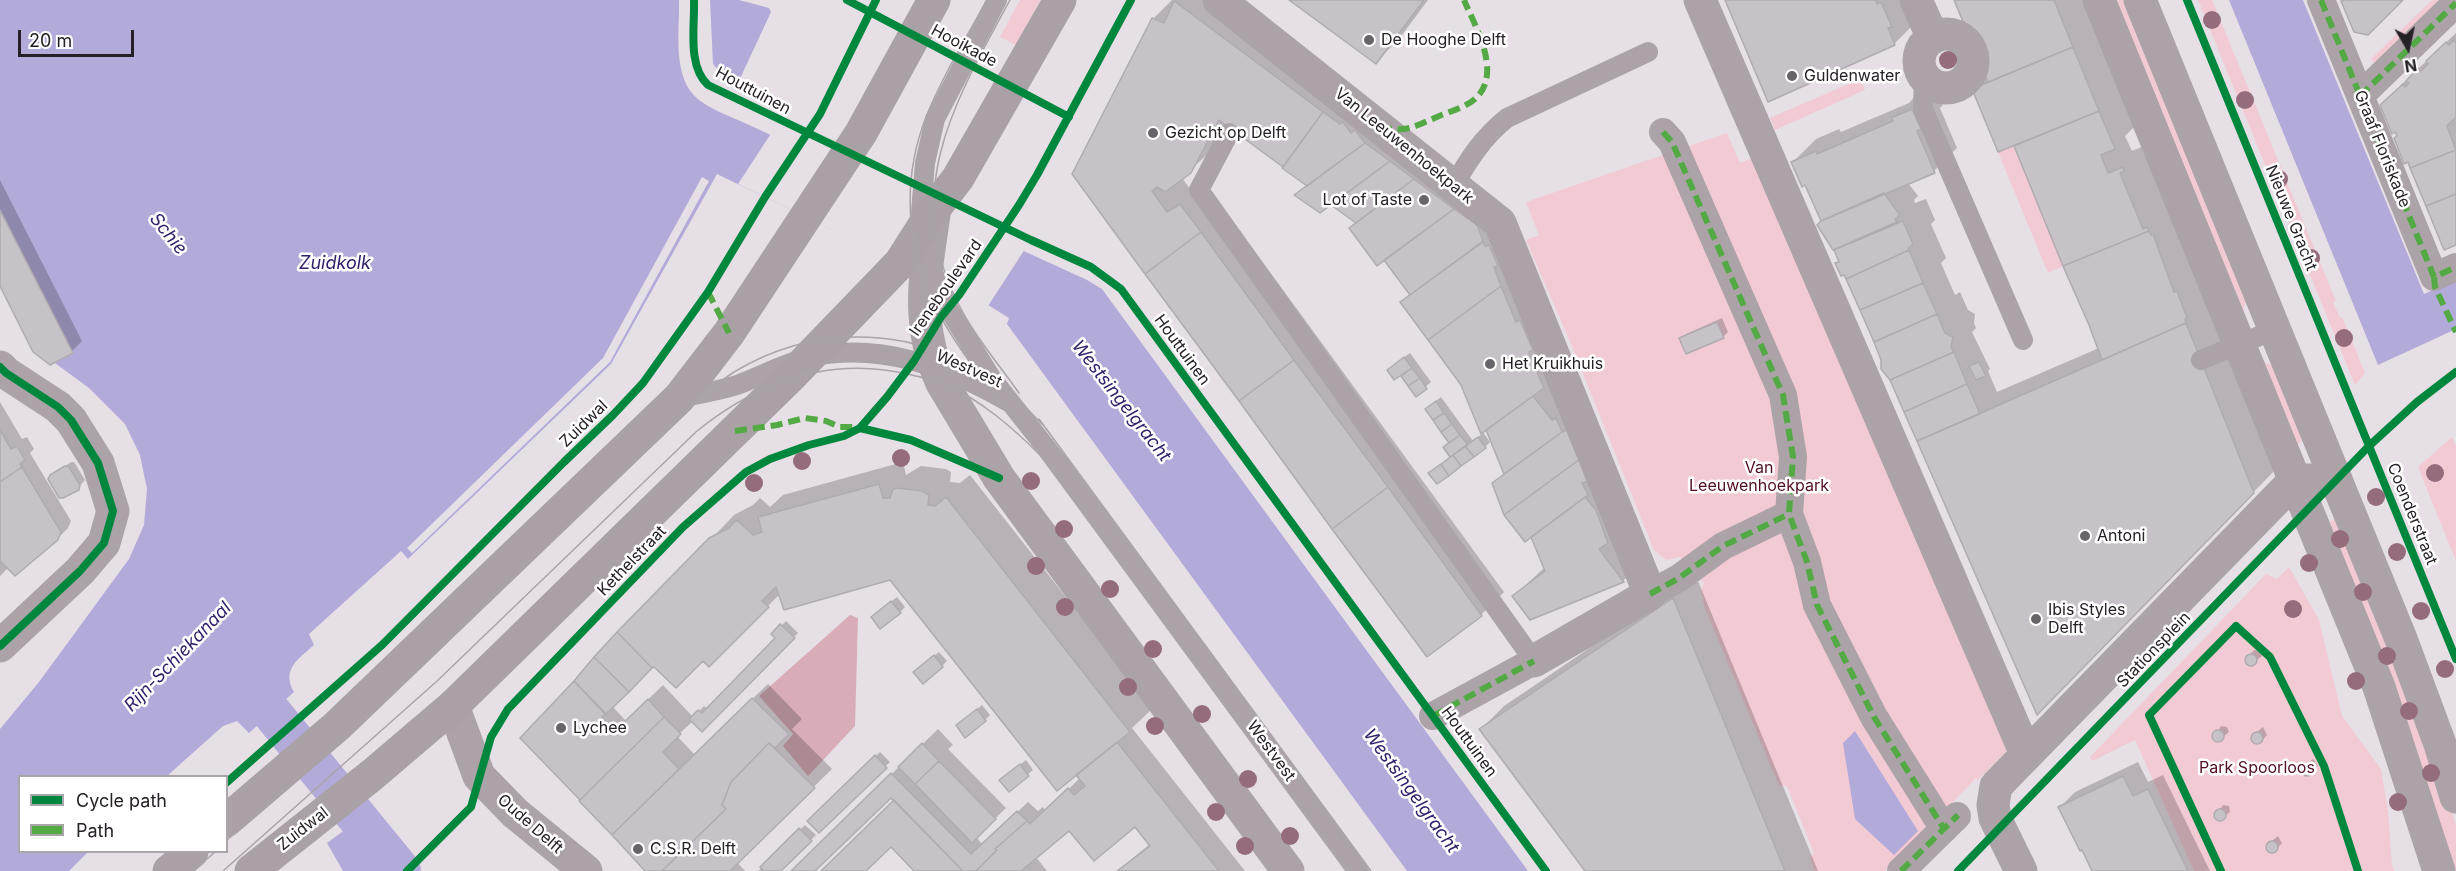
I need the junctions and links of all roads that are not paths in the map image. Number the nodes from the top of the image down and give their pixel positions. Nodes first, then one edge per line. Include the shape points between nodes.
1 (934, 0) edge
2 (996, 0) edge
3 (1060, 0) edge
4 (1219, 0) edge
5 (1700, 0) edge
6 (1916, 0) edge
7 (2099, 0) edge
8 (2140, 0) edge
9 (2321, 0) edge
10 (2456, 3) edge
11 (1933, 38) junction
12 (1648, 52) dead end
13 (1924, 77) junction
14 (2360, 96) junction
15 (1663, 132) dead end
16 (1229, 133) dead end
17 (1454, 184) junction
18 (924, 252) junction
19 (2456, 267) edge
20 (2274, 330) junction
21 (2023, 340) dead end
22 (2240, 344) junction
23 (810, 357) junction
24 (2201, 360) dead end
25 (935, 366) junction
26 (0, 367) edge
27 (679, 398) junction
28 (1009, 403) junction
29 (2295, 480) junction
30 (2336, 480) junction
31 (1789, 514) junction
32 (1650, 594) junction
33 (0, 646) edge
34 (1534, 661) junction
35 (453, 706) junction
36 (1433, 716) dead end
37 (2026, 754) junction
38 (2456, 796) edge
39 (228, 819) edge
40 (191, 853) edge
41 (257, 869) edge
42 (170, 871) edge
43 (586, 871) edge
44 (1287, 871) edge
45 (1359, 871) edge
46 (1901, 871) edge
47 (2021, 871) edge
48 (2439, 871) edge

1 - 27 main road via 861,133 729,333
2 - 18 lane, Westvest via 935,119 925,163 921,212
3 - 18 main road via 958,178
4 - 17 street, Van Leeuwenhoekpark via 1282,63
5 - 37 street
6 - 11 street
7 - 22 street
8 - 20 street
9 - 14 street, Graaf Floriskade
10 - 14 street
11 - 13 street via 1920,55
11 - 13 street via 1942,34 1962,39 1973,56 1973,66 1969,76 1952,87 1942,88
12 - 17 lane via 1507,118 1476,148
13 - 21 lane via 1923,109
14 - 19 street, Graaf Floriskade via 2434,277
15 - 31 street via 1672,142 1783,395 1792,457
16 - 34 lane via 1199,190
17 - 32 street, Van Leeuwenhoekpark via 1500,223
18 - 23 main road, Zuidwal
18 - 25 street, Westvest via 924,319
18 - 28 lane, Westvest via 964,334
20 - 22 lane
20 - 30 street
22 - 24 lane
22 - 29 street
23 - 25 lane, Westvest via 864,352
23 - 27 lane, Westvest via 733,386
23 - 35 main road, Zuidwal
25 - 28 lane, Westvest
25 - 44 street, Westvest via 999,478
26 - 33 street via 58,407 82,436 98,463 113,512 104,543 80,571
27 - 39 main road via 337,726
28 - 45 lane, Westvest via 1066,473
29 - 30 street
29 - 37 street, Stationsplein
29 - 48 street via 2379,687
30 - 38 street via 2401,639
31 - 32 street via 1724,546
31 - 46 street via 1807,562 1817,605 1874,717 1951,822
32 - 34 street
34 - 36 street
35 - 41 main road, Zuidwal
35 - 43 street, Oude Delft via 479,776 515,813
37 - 47 street, Stationsplein via 1996,786 1993,805 1995,818
40 - 42 main road

